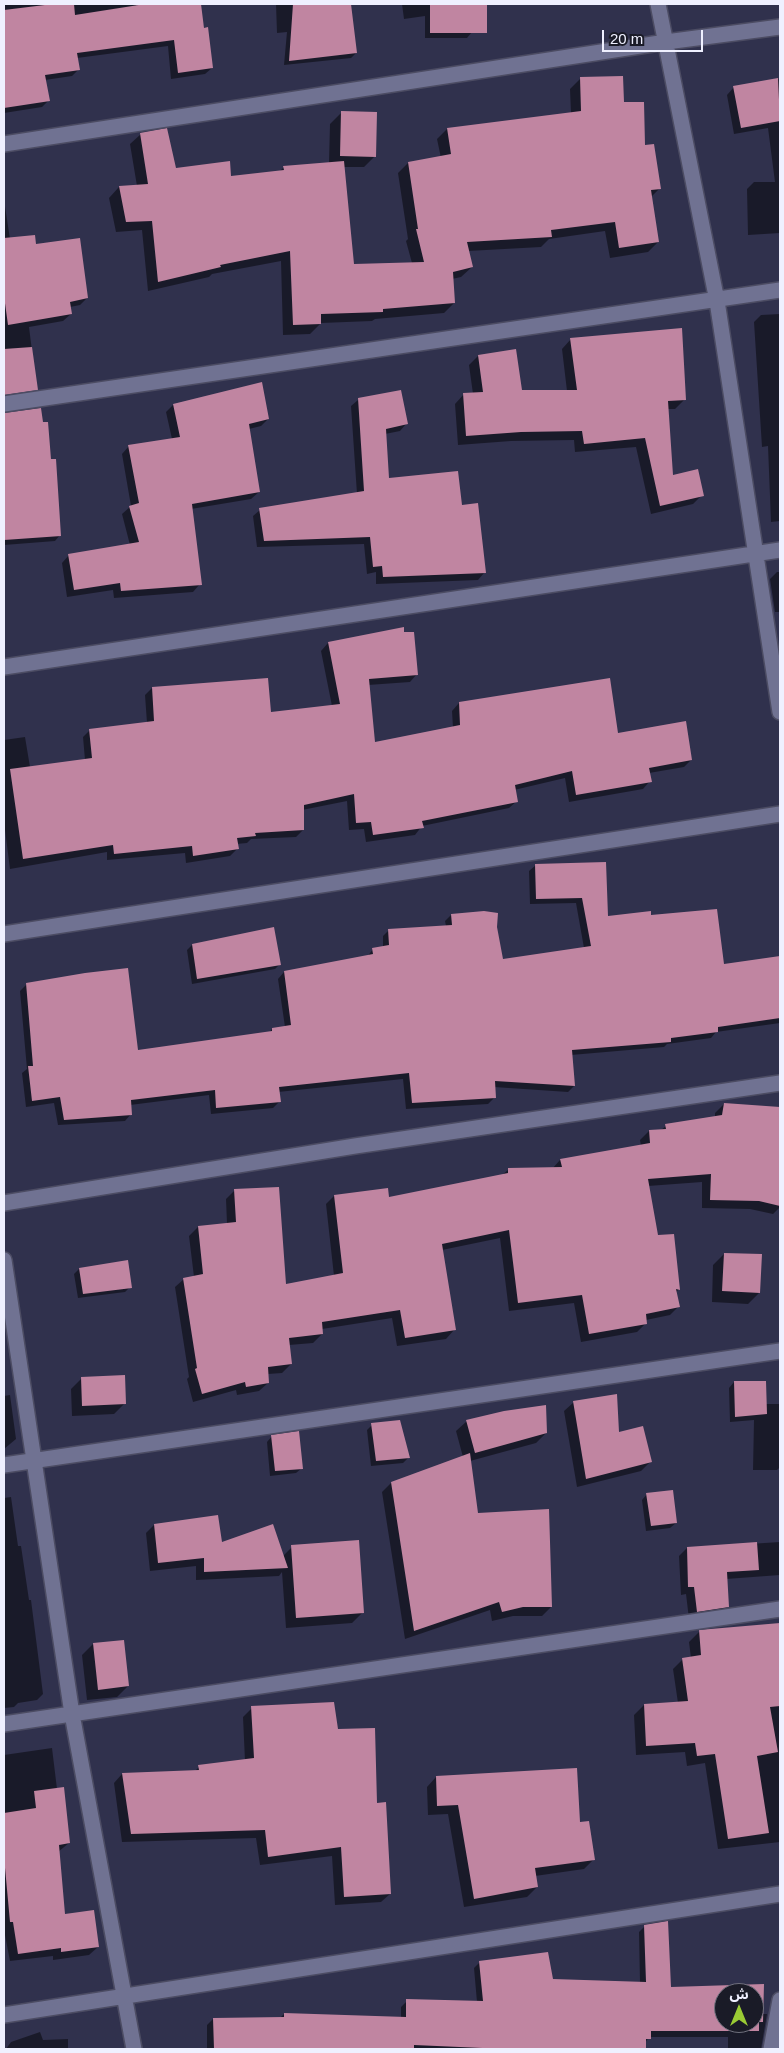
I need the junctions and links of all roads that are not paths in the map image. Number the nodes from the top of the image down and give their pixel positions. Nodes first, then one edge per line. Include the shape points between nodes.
1 (658, 4) edge
2 (780, 27) edge
3 (666, 42) junction
4 (4, 144) edge
5 (780, 290) edge
6 (717, 301) junction
7 (4, 404) edge
8 (780, 550) edge
9 (756, 554) junction
10 (4, 667) edge
11 (780, 712) edge
12 (780, 814) edge
13 (4, 934) edge
14 (780, 1083) edge
15 (4, 1203) edge
16 (4, 1260) edge
17 (780, 1351) edge
18 (35, 1460) junction
19 (4, 1465) edge
20 (780, 1609) edge
21 (72, 1714) junction
22 (4, 1724) edge
23 (780, 1894) edge
24 (125, 1996) junction
25 (780, 2000) edge
26 (4, 2014) edge
27 (134, 2049) edge
28 (770, 2049) edge

1 - 3 street
2 - 3 street
3 - 4 street
3 - 6 street
5 - 6 street
6 - 7 street
6 - 9 street
8 - 9 street
9 - 10 street
9 - 11 street
12 - 13 street
14 - 15 street via 355,1146
16 - 18 street
17 - 18 street
18 - 19 street
18 - 21 street
20 - 21 street
21 - 22 street
21 - 24 street
23 - 24 street
24 - 26 street
24 - 27 street
25 - 28 street

